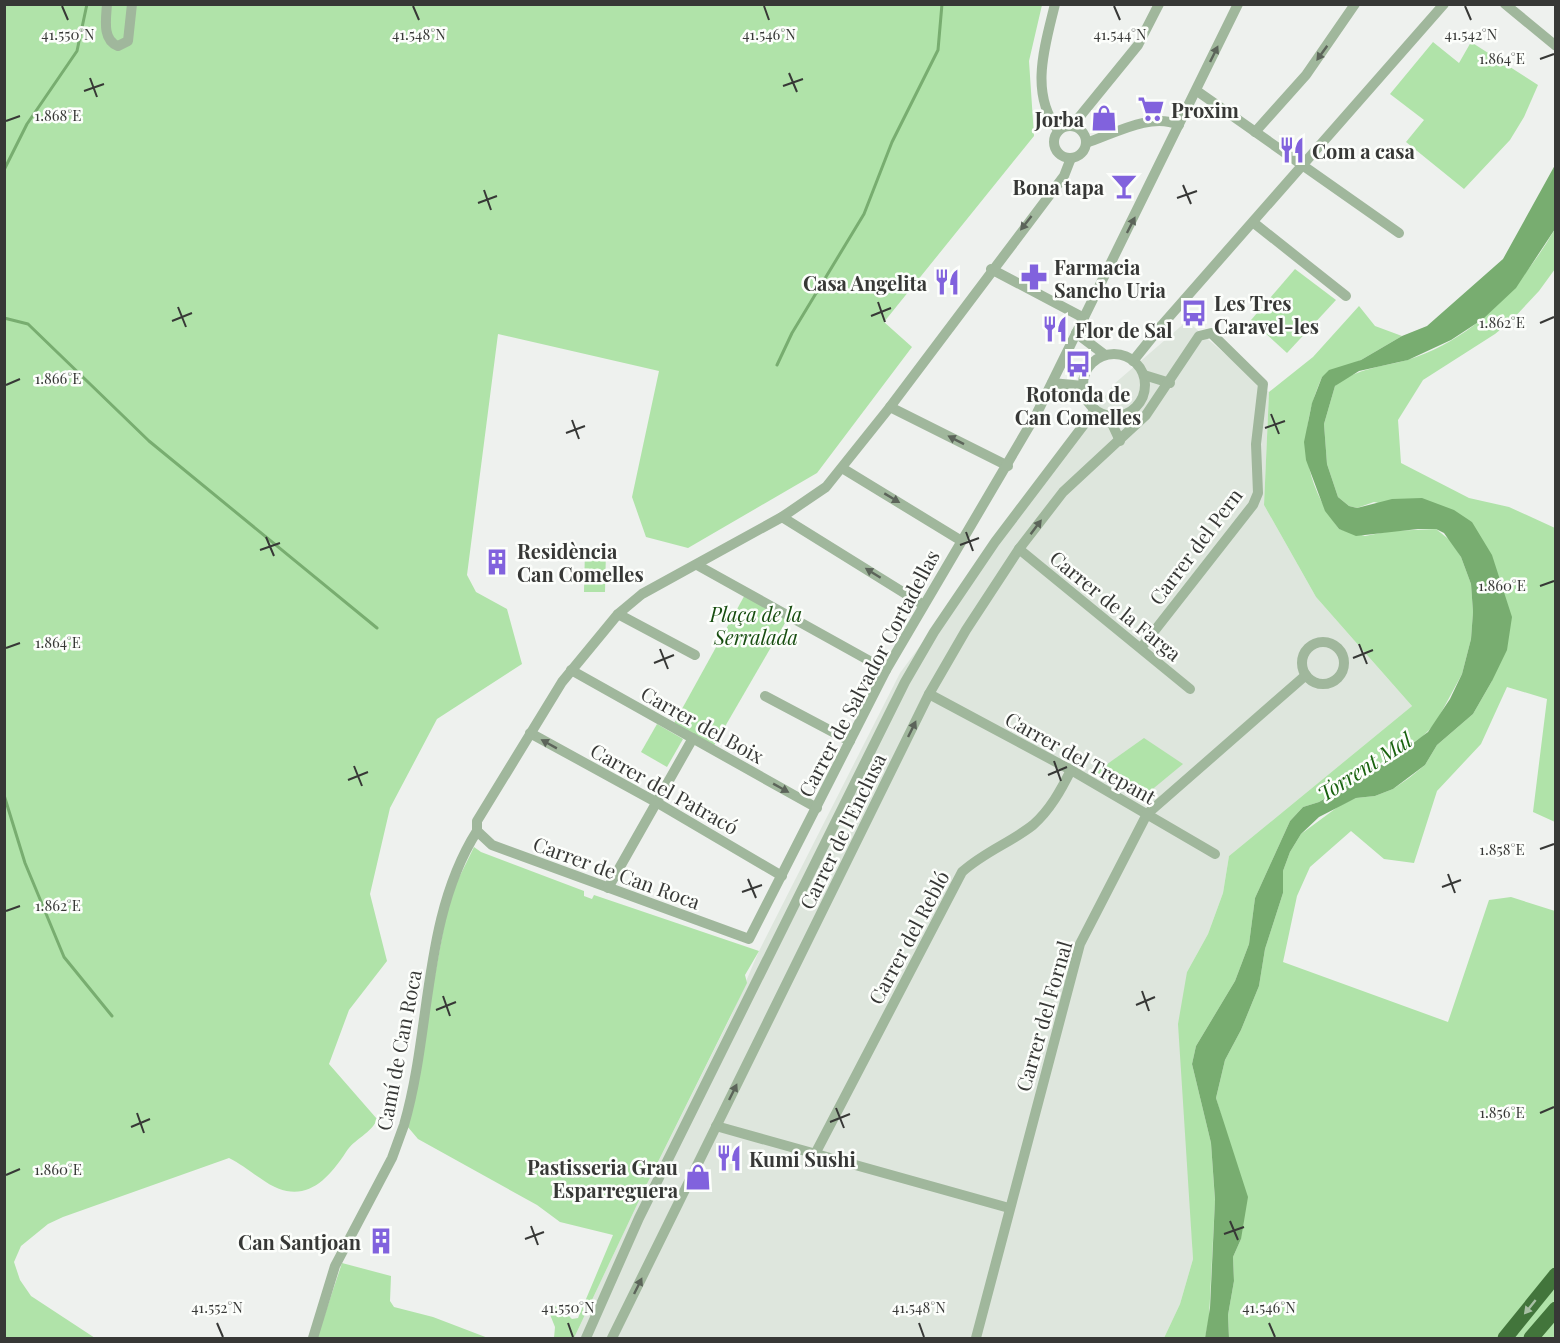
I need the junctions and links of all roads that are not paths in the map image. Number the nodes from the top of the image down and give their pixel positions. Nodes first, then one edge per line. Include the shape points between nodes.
1 (107, 4) edge
2 (132, 4) edge
3 (1055, 4) edge
4 (1159, 4) edge
5 (1238, 4) edge
6 (1355, 4) edge
7 (1444, 4) edge
8 (1505, 4) edge
9 (1556, 46) edge
10 (1197, 91) junction
11 (1179, 125) junction
12 (1072, 126) junction
13 (1058, 130) junction
14 (1255, 132) junction
15 (1086, 143) junction
16 (1071, 158) junction
17 (1304, 167) junction
18 (1254, 222) junction
19 (1399, 233) dead end
20 (991, 269) junction
21 (1346, 296) dead end
22 (1084, 318) junction
23 (1076, 333) junction
24 (1105, 355) junction
25 (1133, 361) junction
26 (1143, 375) junction
27 (1052, 383) junction
28 (1170, 383) junction
29 (1083, 386) junction
30 (890, 406) junction
31 (1095, 410) junction
32 (1108, 416) junction
33 (1120, 441) junction
34 (1008, 466) junction
35 (842, 468) junction
36 (782, 517) junction
37 (960, 540) junction
38 (1019, 549) junction
39 (697, 565) junction
40 (922, 604) junction
41 (618, 614) junction
42 (1141, 648) junction
43 (695, 655) dead end
44 (571, 670) junction
45 (886, 670) junction
46 (1306, 675) junction
47 (1190, 688) dead end
48 (929, 694) junction
49 (765, 696) dead end
50 (530, 733) junction
51 (693, 738) junction
52 (850, 741) junction
53 (1071, 770) junction
54 (656, 802) junction
55 (817, 808) junction
56 (1147, 814) junction
57 (477, 831) junction
58 (1215, 854) dead end
59 (782, 876) junction
60 (608, 888) junction
61 (750, 939) joint
62 (716, 1126) junction
63 (815, 1154) junction
64 (1009, 1208) junction
65 (1556, 1275) edge
66 (1556, 1308) edge
67 (594, 1320) junction
68 (313, 1338) edge
69 (586, 1338) edge
70 (595, 1338) edge
71 (612, 1338) edge
72 (976, 1338) edge
73 (1505, 1338) edge
74 (1531, 1338) edge

1 - 2 street via 107,33 118,46 128,41
3 - 13 street via 1041,69 1043,97 1049,118
4 - 12 street via 1138,45
10 -> 5 street, Carrer de Salvador Cortadellas
6 -> 14 street via 1306,75
7 - 17 street
8 - 9 street
10 - 11 street, Carrer de Salvador Cortadellas
10 - 14 street
11 - 15 street via 1154,119
22 -> 11 street, Carrer de Salvador Cortadellas
12 - 13 street
12 - 15 street via 1082,132
13 - 16 street via 1055,149 1061,156
14 - 17 street
15 - 16 street via 1081,153
16 -> 20 street, Camí de Can Roca via 1064,176
17 - 18 street
17 - 19 street
18 - 21 street
18 - 25 street
20 - 22 street
20 - 30 street, Camí de Can Roca
22 - 23 street, Carrer de Salvador Cortadellas
23 - 24 street
23 - 27 street, Carrer de Salvador Cortadellas
24 - 25 street via 1115,354
24 - 29 street via 1091,363
25 - 26 street
26 - 28 street
26 - 32 street via 1144,393 1134,409
27 - 29 street
27 - 34 street, Carrer de Salvador Cortadellas
28 - 33 street, Carrer de l'Enclusa
28 - 42 street, Carrer del Pern via 1199,336 1211,333 1263,384 1256,444 1258,493 1253,505
29 - 31 street via 1084,395
34 -> 30 street
30 - 35 street, Camí de Can Roca
31 - 32 street
31 - 67 street via 995,542 905,682 644,1208
32 - 33 street
38 -> 33 street, Carrer de l'Enclusa via 1063,492
34 - 37 street, Carrer de Salvador Cortadellas
35 - 36 street, Camí de Can Roca via 817,495
35 -> 37 street
36 - 39 street, Camí de Can Roca
40 -> 36 street
37 - 40 street, Carrer de Salvador Cortadellas
38 - 42 street, Carrer de la Farga
38 - 48 street, Carrer de l'Enclusa
39 - 41 street, Camí de Can Roca via 642,594
39 - 45 street
40 - 45 street, Carrer de Salvador Cortadellas
41 - 43 street
41 - 44 street, Camí de Can Roca
42 - 47 street, Carrer de la Farga
44 - 50 street, Camí de Can Roca
44 - 51 street, Carrer del Boix
45 - 52 street, Carrer de Salvador Cortadellas
46 - 46 street via 1324,685 1338,679 1345,664 1340,650 1327,642 1312,644 1303,656
46 - 56 street, Carrer del Fornal
48 - 53 street, Carrer del Trepant
62 -> 48 street, Carrer de l'Enclusa
49 - 52 street
54 -> 50 street, Carrer del Patracó
50 - 57 street, Camí de Can Roca via 477,821
51 - 54 street
51 -> 55 street, Carrer del Boix
52 - 55 street, Carrer de Salvador Cortadellas
53 - 56 street, Carrer del Trepant
53 - 63 street, Carrer del Rebló via 1056,799 1033,825 980,856 962,872
54 - 59 street, Carrer del Patracó
54 - 60 street
55 - 59 street, Carrer de Salvador Cortadellas
56 - 58 street, Carrer del Trepant
56 - 64 street, Carrer del Fornal via 1080,944
57 - 60 street, Carrer de Can Roca via 492,845
57 - 68 street, Camí de Can Roca via 459,864 443,913 404,1125 392,1158 335,1266
59 - 61 street, Carrer de Salvador Cortadellas
60 - 61 street, Carrer de Can Roca
62 - 63 street
71 -> 62 street, Carrer de l'Enclusa
63 - 64 street
64 - 72 street, Carrer del Fornal
65 -> 73 highway
66 - 74 highway
67 - 69 street
67 - 70 street

